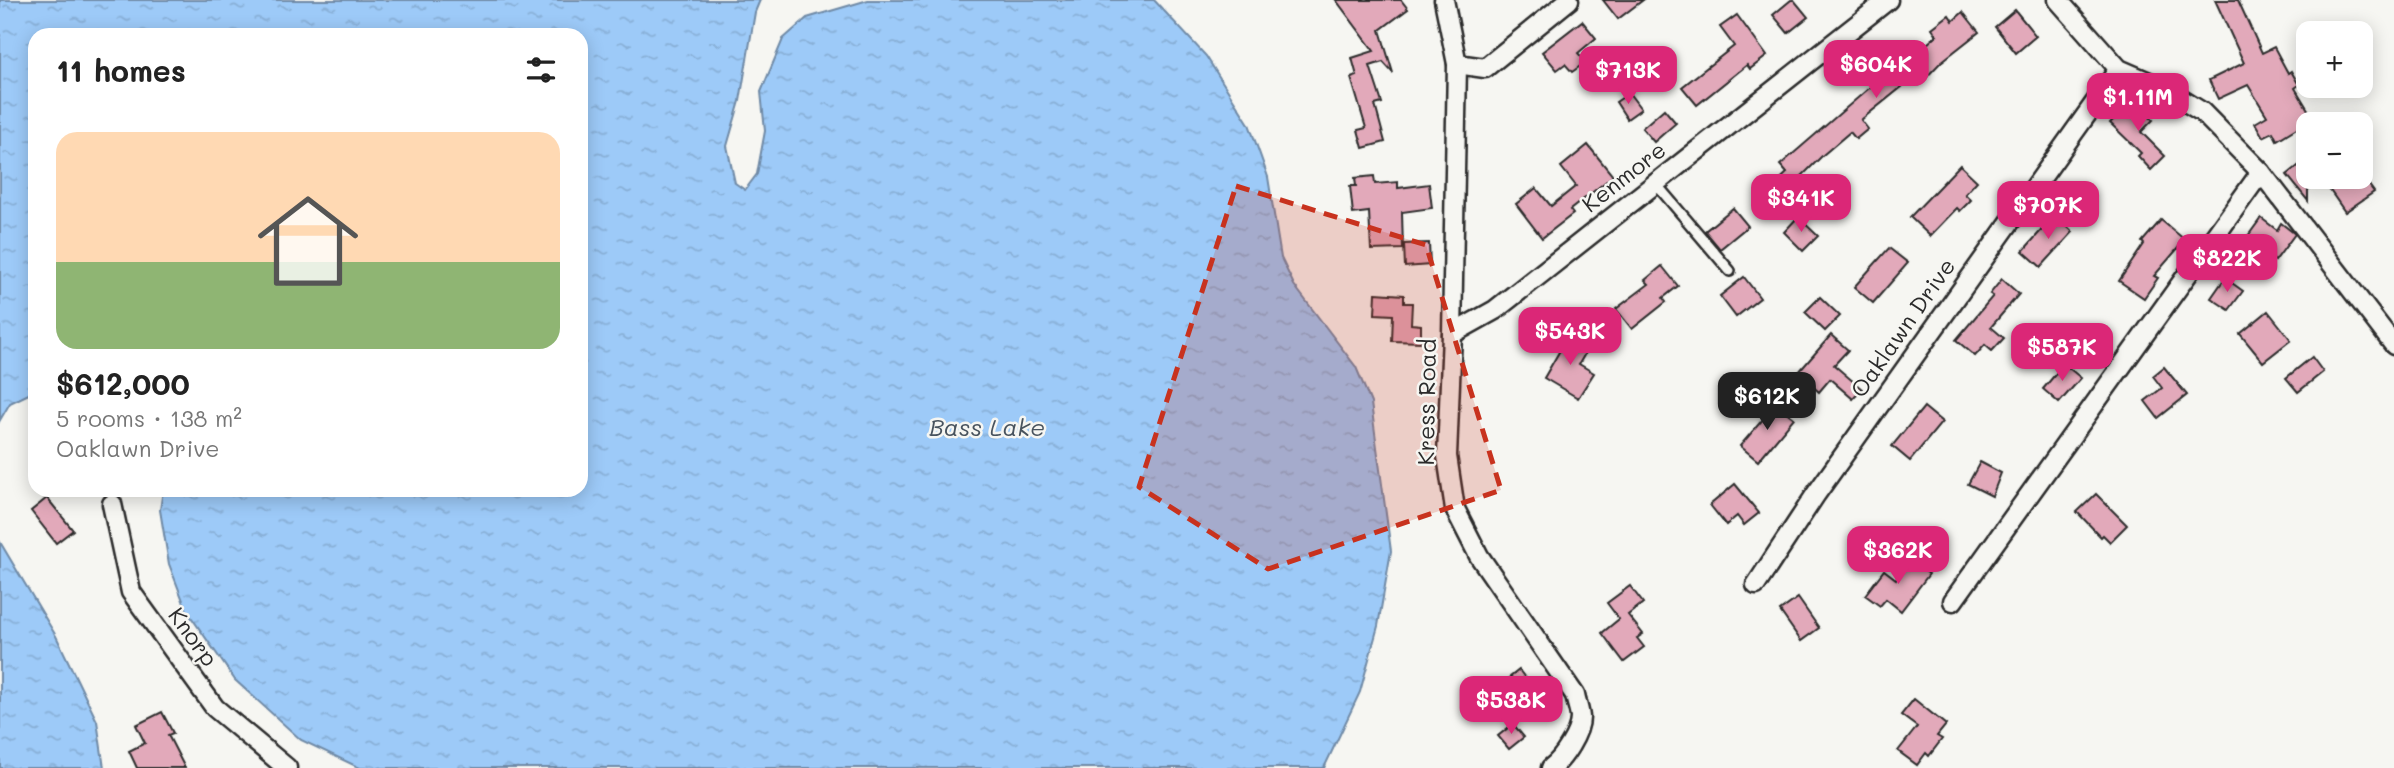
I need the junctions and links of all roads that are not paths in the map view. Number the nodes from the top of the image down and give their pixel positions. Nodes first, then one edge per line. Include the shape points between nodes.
1 (1444, 0) edge
2 (1569, 0) edge
3 (1888, 0) edge
4 (2058, 0) edge
5 (1457, 64) junction
6 (2119, 69) junction
7 (2261, 172) junction
8 (1656, 184) junction
9 (1730, 271) dead end
10 (1452, 334) junction
11 (2394, 345) edge
12 (112, 504) dead end
13 (1756, 585) dead end
14 (1953, 601) dead end
15 (1553, 766) edge
16 (287, 768) edge

1 - 5 street, Kress Road
2 - 5 street via 1485,68
3 - 8 street, Kenmore
4 - 6 street
5 - 10 street, Kress Road
6 - 7 street via 2202,112
6 - 13 street, Oaklawn Drive via 1831,471
7 - 11 street
7 - 14 street
8 - 9 lane
8 - 10 street, Kenmore via 1495,310
10 - 15 street, Kress Road via 1447,456 1455,509 1479,556 1574,695 1580,719
12 - 16 street, Knorp via 131,592 215,708

